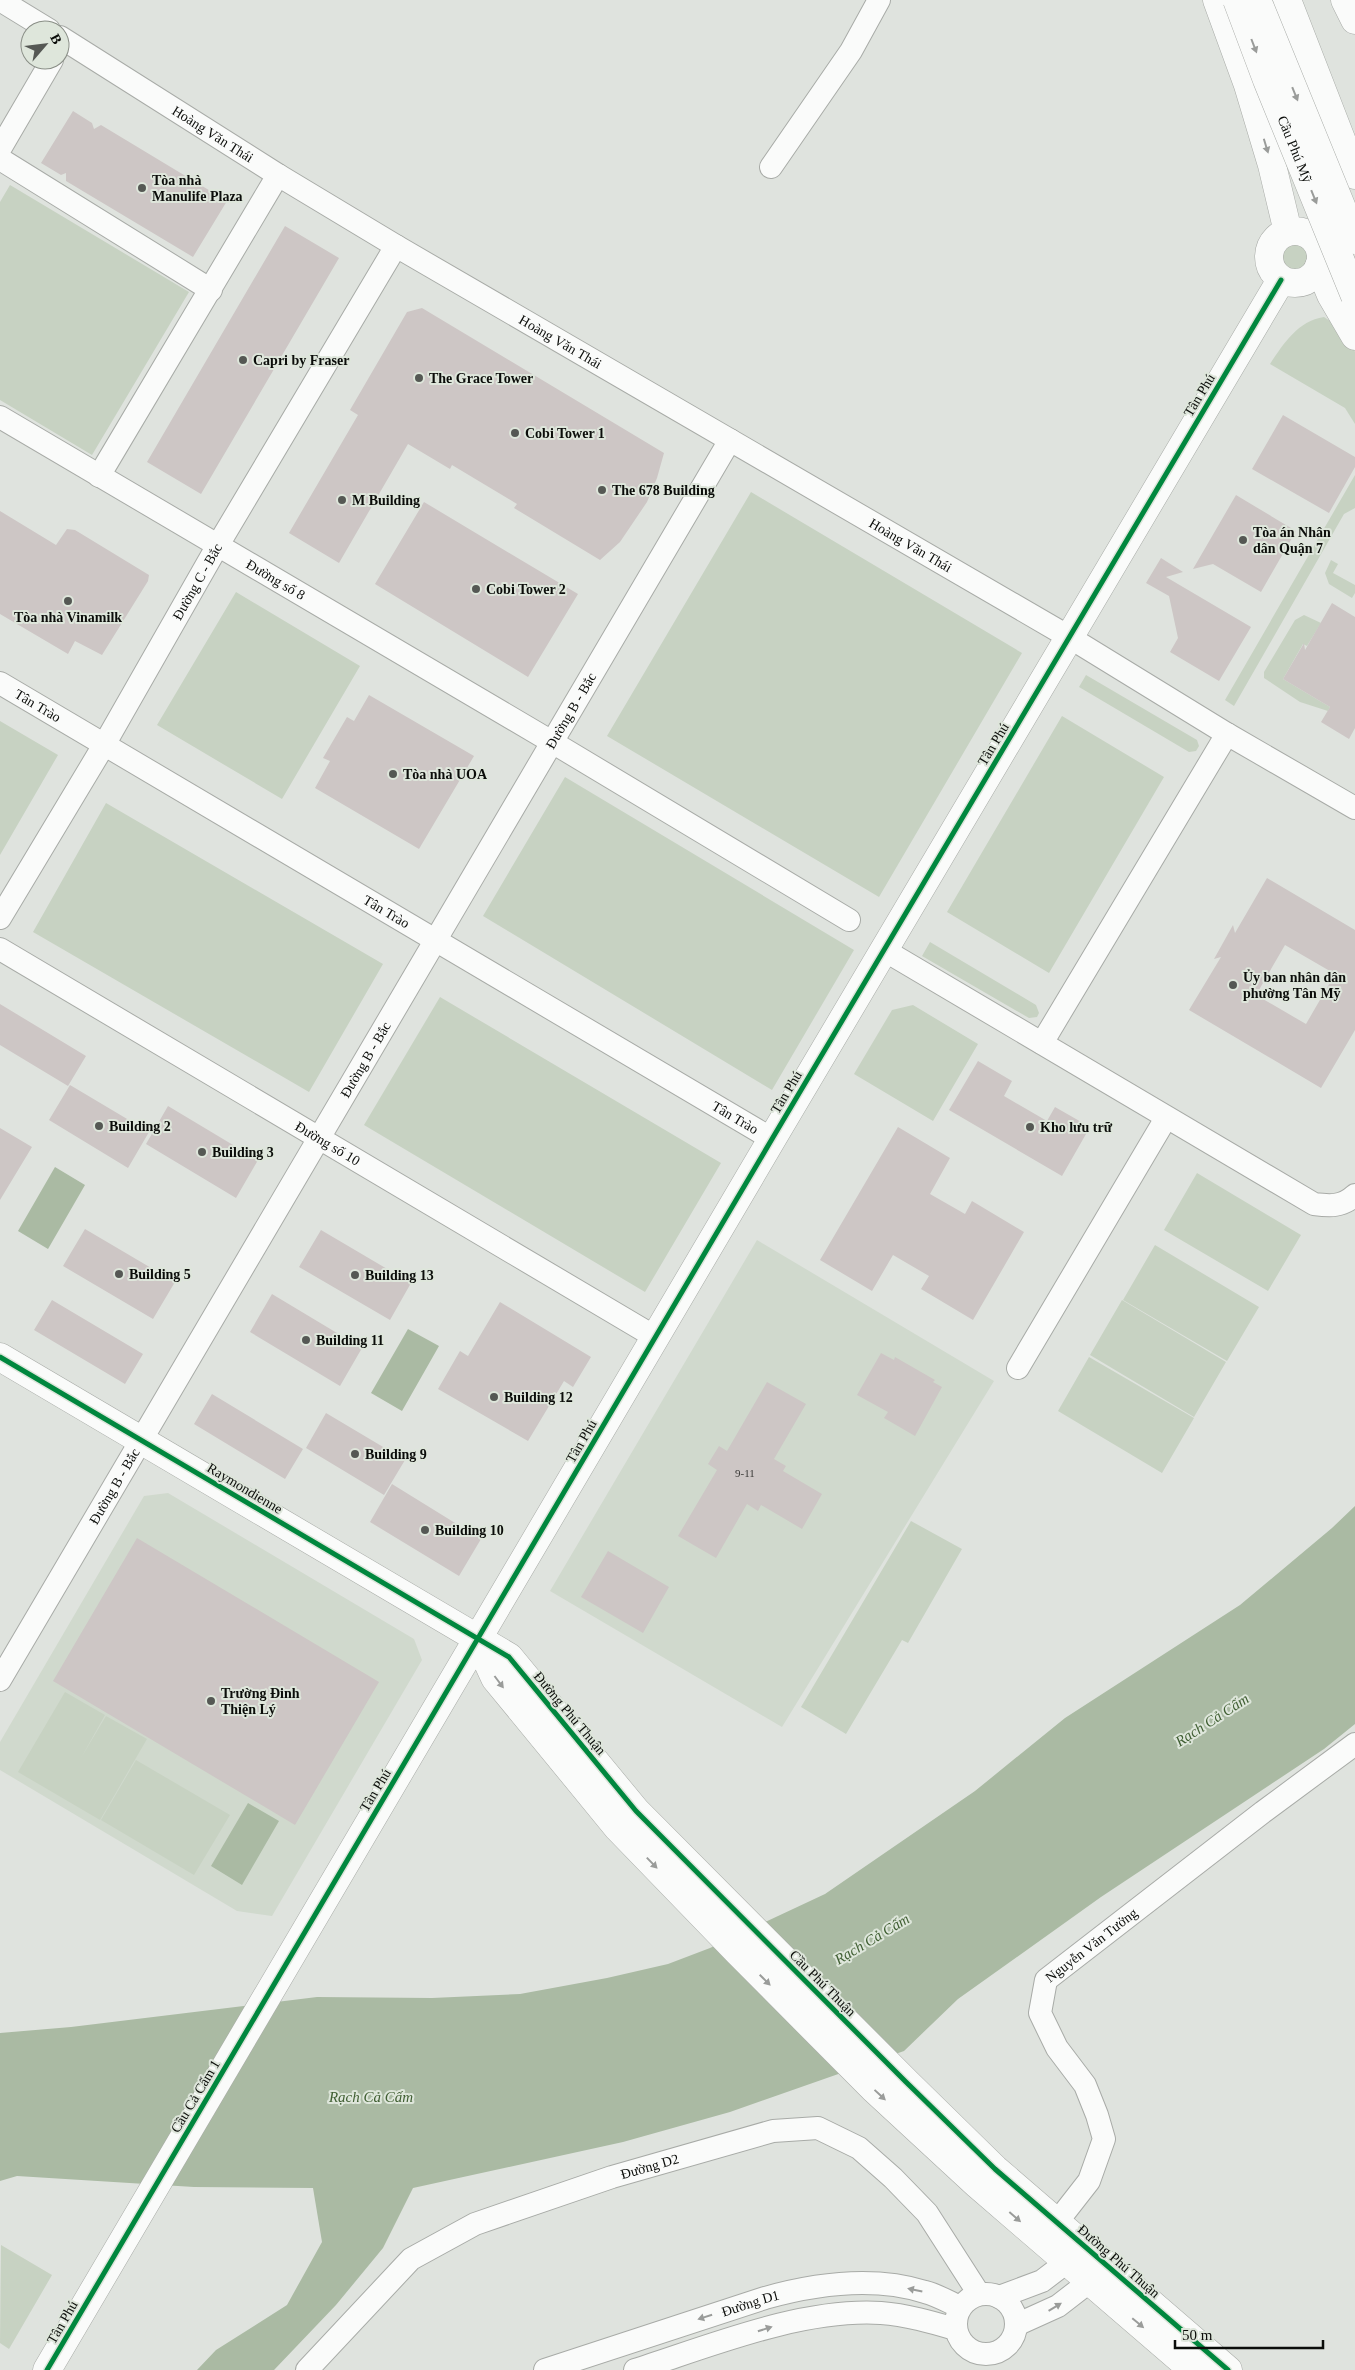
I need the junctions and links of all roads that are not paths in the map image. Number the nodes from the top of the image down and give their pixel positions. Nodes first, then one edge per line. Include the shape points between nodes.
1 (0, 0) edge
2 (879, 0) edge
3 (1217, 0) edge
4 (1237, 0) edge
5 (1257, 0) edge
6 (1287, 0) edge
7 (1298, 0) edge
8 (1345, 0) edge
9 (31, 20) edge
10 (1355, 20) edge
11 (70, 45) edge
12 (46, 70) edge
13 (0, 149) edge
14 (1355, 151) edge
15 (0, 159) edge
16 (771, 167) dead end
17 (278, 175) junction
18 (1355, 175) edge
19 (1355, 230) edge
20 (1288, 232) junction
21 (1355, 240) edge
22 (396, 246) junction
23 (1320, 258) junction
24 (1281, 280) junction
25 (211, 290) junction
26 (1355, 296) edge
27 (1355, 336) edge
28 (0, 418) edge
29 (730, 440) junction
30 (99, 476) junction
31 (218, 545) junction
32 (1069, 637) junction
33 (0, 683) edge
34 (1228, 734) junction
35 (552, 742) junction
36 (104, 745) junction
37 (1355, 808) edge
38 (0, 918) edge
39 (849, 920) dead end
40 (436, 941) junction
41 (0, 949) edge
42 (884, 950) junction
43 (1042, 1043) junction
44 (1166, 1118) junction
45 (320, 1138) junction
46 (772, 1139) junction
47 (1355, 1195) edge
48 (655, 1337) junction
49 (0, 1356) edge
50 (1018, 1368) dead end
51 (140, 1439) junction
52 (477, 1639) junction
53 (0, 1680) edge
54 (1355, 1744) edge
55 (627, 1820) joint
56 (314, 1917) joint
57 (987, 2177) junction
58 (1057, 2222) junction
59 (1076, 2255) junction
60 (1100, 2275) junction
61 (96, 2286) joint
62 (979, 2299) junction
63 (1016, 2325) junction
64 (955, 2329) junction
65 (47, 2370) edge
66 (307, 2370) edge
67 (546, 2370) edge
68 (635, 2370) edge
69 (1193, 2370) edge
70 (1228, 2370) edge

1 - 9 street, Hoàng Văn Thái
2 - 16 street via 850,51
3 -> 20 main road via 1272,165
4 -> 26 main road, Cầu Phú Mỹ, bridge
5 -> 21 main road, Cầu Phú Mỹ, bridge
6 - 18 main road
7 - 14 main road
8 - 10 main road
11 - 17 street, Hoàng Văn Thái
12 - 13 street
15 - 25 street
17 - 22 street, Hoàng Văn Thái
17 - 25 street
19 - 23 main road
20 - 23 main road via 1304,233 1312,238
20 - 24 main road via 1274,241 1269,249 1270,266
22 - 29 street, Hoàng Văn Thái
22 - 31 street, Đường C - Bắc
23 - 24 main road via 1311,278 1305,282
23 - 27 main road via 1332,296
24 - 32 main road, Tân Phú
25 - 30 street
28 - 30 street, Đường số 8
29 - 32 street, Hoàng Văn Thái
29 - 35 street, Đường B - Bắc
30 - 31 street, Đường số 8
31 - 35 street, Đường số 8
31 - 36 street, Đường C - Bắc
32 - 34 street, Hoàng Văn Thái
32 - 42 main road, Tân Phú
33 - 36 street, Tân Trào
34 - 37 street, Hoàng Văn Thái
34 - 43 street
35 - 39 street, Đường số 8
35 - 40 street, Đường B - Bắc
36 - 38 street, Đường C - Bắc
36 - 40 street, Tân Trào
40 - 45 street, Đường B - Bắc
40 - 46 street, Tân Trào
41 - 45 street, Đường số 10
42 - 43 street
42 - 46 main road, Tân Phú
43 - 44 street
44 - 47 street via 1314,1204 1331,1206 1346,1203
44 - 50 street
45 - 48 street, Đường số 10
45 - 51 street, Đường B - Bắc
46 - 48 main road, Tân Phú
48 - 52 main road, Tân Phú
49 - 51 main road, Raymondienne
51 - 52 main road, Raymondienne
51 - 53 street, Đường B - Bắc
52 - 55 main road, Đường Phú Thuận via 509,1656
52 - 56 main road, Tân Phú
54 - 58 street, Nguyễn Văn Tưởng via 1046,1980 1040,2013 1057,2048 1085,2085 1104,2139 1089,2181
55 - 57 main road, Cầu Phú Thuận via 906,2082
56 - 61 main road, Cầu Cả Cấm 1
57 - 58 main road, Đường Phú Thuận
57 -> 59 main road, Đường Phú Thuận
58 - 59 main road, Đường Phú Thuận
59 - 60 main road, Đường Phú Thuận
59 - 62 street via 1042,2281
63 -> 60 street via 1058,2306
60 -> 69 main road, Đường Phú Thuận
60 - 70 main road, Đường Phú Thuận
61 - 65 main road, Tân Phú
62 - 63 street via 1012,2308
62 - 64 street via 956,2317
62 - 66 street, Đường D2 via 927,2213 859,2148 818,2128 773,2131 612,2177 475,2224 411,2259
62 -> 67 street, Đường D1 via 897,2286 861,2284 797,2289
63 - 64 street via 1015,2334 1004,2350 982,2355 960,2341
68 -> 64 street, Đường D1 via 782,2323 852,2314 909,2316

